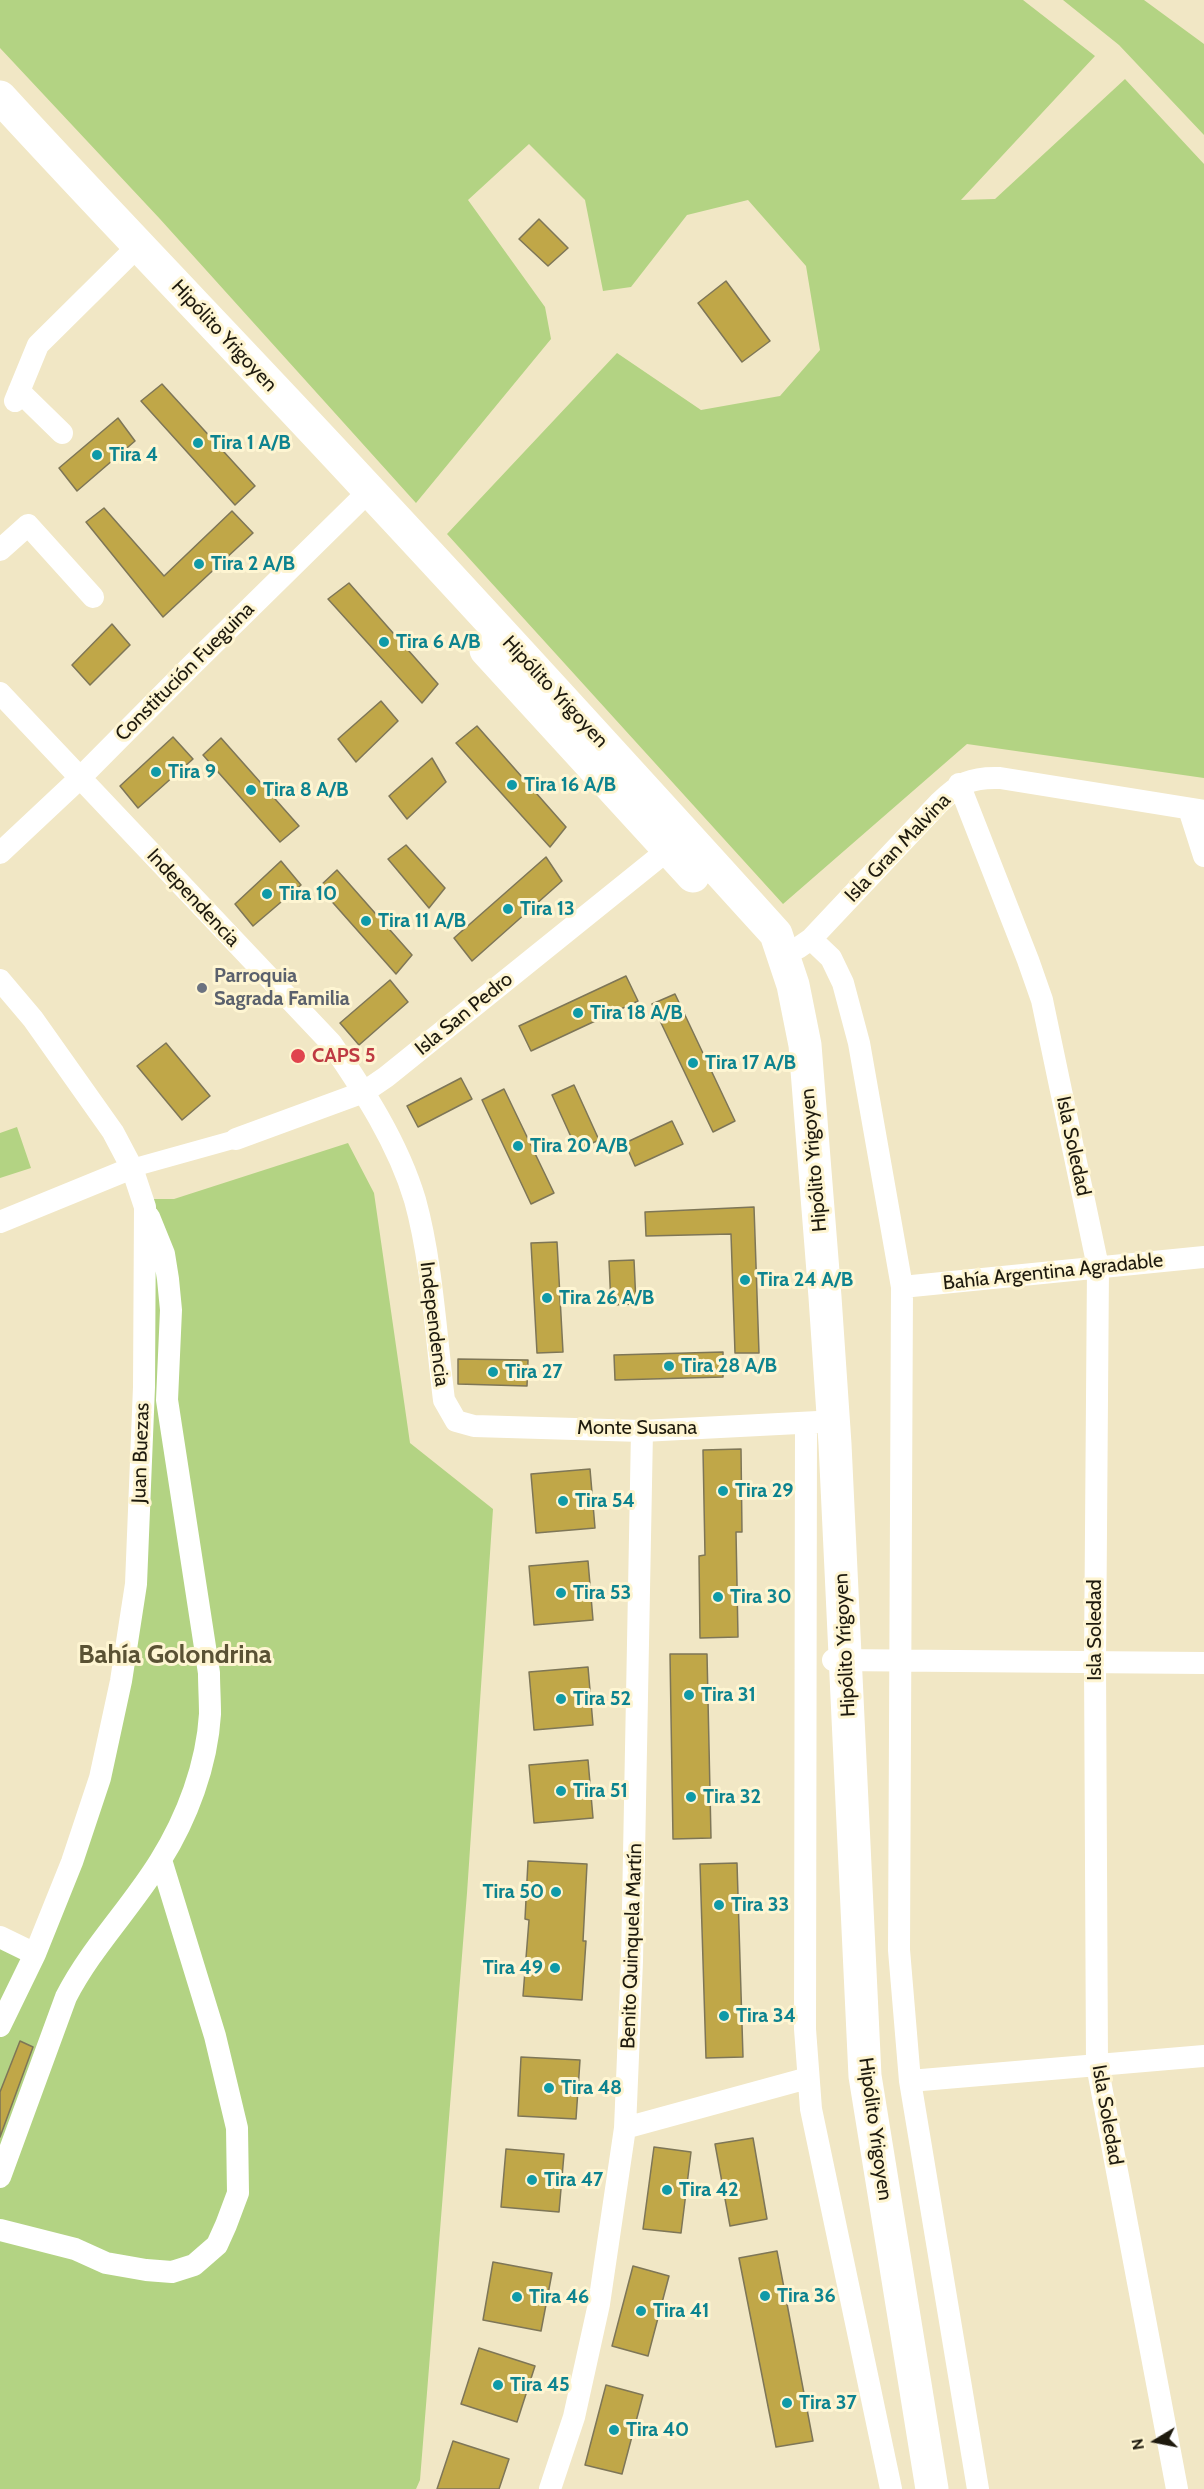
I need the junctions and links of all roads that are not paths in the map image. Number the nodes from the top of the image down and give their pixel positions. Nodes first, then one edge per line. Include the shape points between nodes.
1 (0, 97) edge
2 (0, 126) edge
3 (131, 253) junction
4 (11, 400) edge
5 (62, 433) dead end
6 (362, 497) junction
7 (0, 550) edge
8 (93, 597) dead end
9 (0, 693) edge
10 (80, 778) junction
11 (959, 784) junction
12 (1197, 810) edge
13 (669, 849) junction
14 (0, 853) edge
15 (1204, 856) edge
16 (798, 948) junction
17 (0, 980) edge
18 (364, 1092) junction
19 (236, 1139) joint
20 (132, 1168) junction
21 (145, 1207) junction
22 (0, 1222) edge
23 (1204, 1257) edge
24 (1098, 1267) junction
25 (902, 1287) junction
26 (456, 1421) joint
27 (812, 1422) junction
28 (642, 1431) junction
29 (838, 1660) junction
30 (899, 1661) junction
31 (1095, 1662) junction
32 (1204, 1663) edge
33 (161, 1860) junction
34 (0, 1937) edge
35 (35, 1954) junction
36 (0, 2026) edge
37 (1204, 2056) edge
38 (1097, 2066) junction
39 (808, 2078) junction
40 (910, 2081) junction
41 (625, 2128) junction
42 (0, 2177) edge
43 (0, 2230) edge
44 (550, 2489) edge
45 (891, 2489) edge
46 (912, 2489) edge
47 (933, 2489) edge
48 (978, 2489) edge
49 (1177, 2489) edge

1 - 3 main road, Hipólito Yrigoyen
2 - 3 main road, Hipólito Yrigoyen
3 - 4 street via 38,345
3 - 6 main road, Hipólito Yrigoyen
4 - 5 street
6 - 10 street, Constitución Fueguina
6 - 13 main road, Hipólito Yrigoyen
6 - 16 main road, Hipólito Yrigoyen via 776,934
7 - 8 street via 28,525
9 - 10 street, Independencia
10 - 14 street, Constitución Fueguina
10 - 18 street, Independencia via 331,1043
11 - 12 street, Isla Gran Malvina via 982,777 1000,778
11 - 16 street, Isla Gran Malvina
11 - 24 street, Isla Soledad via 1041,1000
12 - 15 street
13 - 18 street, Isla San Pedro
13 - 27 main road, Hipólito Yrigoyen via 751,938 769,967 776,990 797,1136
16 - 25 street via 831,958 843,983 856,1033
16 - 29 main road, Hipólito Yrigoyen via 794,985 806,1056 827,1331
17 - 20 street, Juan Buezas via 53,1047
18 - 19 street, Isla San Pedro
18 - 26 street, Independencia via 398,1156 414,1198 422,1231 444,1400
19 - 20 street
20 - 21 street, Juan Buezas
20 - 22 street
21 - 33 street via 164,1254 168,1279 171,1310 167,1400 209,1672 210,1715 203,1758 188,1808
21 - 35 street, Juan Buezas via 144,1387 136,1584 100,1778
23 - 24 street, Bahía Argentina Agradable
24 - 25 street, Bahía Argentina Agradable
24 - 31 street, Isla Soledad
25 - 30 street
26 - 28 street, Monte Susana via 474,1426
27 - 28 street, Monte Susana
27 - 29 main road, Hipólito Yrigoyen
27 - 39 street via 805,2029
28 - 41 street, Benito Quinquela Martín via 633,1950
29 - 30 street
29 - 46 main road, Hipólito Yrigoyen via 852,2086
29 - 47 main road, Hipólito Yrigoyen via 865,2076
30 - 31 street
30 - 40 street via 899,1950
31 - 32 street
31 - 38 street, Isla Soledad
33 - 42 street via 77,1974
33 - 43 street via 215,2036 237,2128 238,2193 226,2225 217,2245 194,2265 172,2272 106,2263 75,2249
34 - 35 street
35 - 36 street, Juan Buezas
37 - 38 street
38 - 40 street
38 - 49 street, Isla Soledad
39 - 41 street
39 - 45 street via 827,2194
40 - 48 street
41 - 44 street, Benito Quinquela Martín via 599,2304 574,2417

